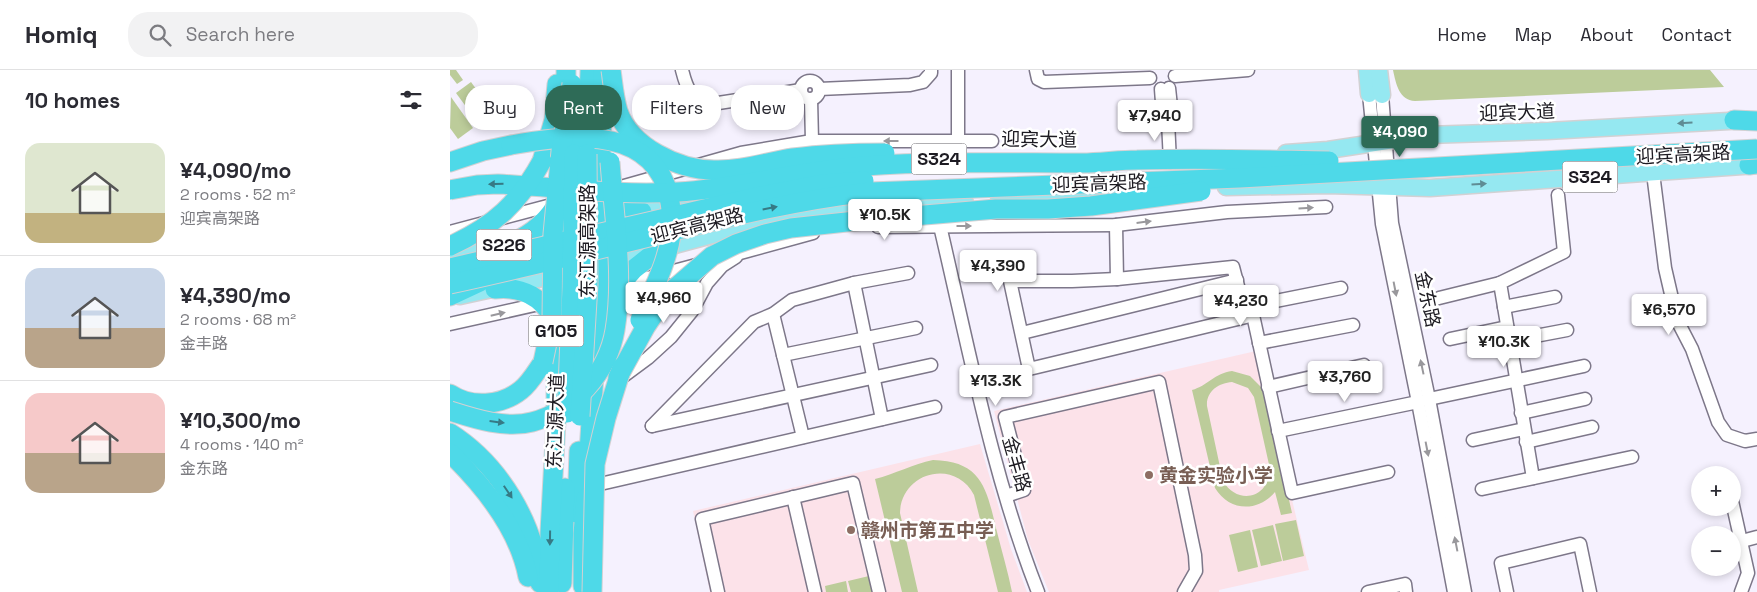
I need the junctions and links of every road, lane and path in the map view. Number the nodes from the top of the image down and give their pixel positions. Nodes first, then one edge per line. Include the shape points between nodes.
1 (558, 70) edge
2 (590, 70) edge
3 (603, 70) edge
4 (610, 70) edge
5 (682, 70) edge
6 (931, 70) edge
7 (958, 70) edge
8 (1036, 70) edge
9 (1248, 70) edge
10 (1367, 70) edge
11 (1379, 70) edge
12 (1151, 74) edge
13 (571, 75) edge
14 (1170, 81) edge
15 (810, 93) junction
16 (1375, 94) junction
17 (1757, 119) edge
18 (1734, 120) joint
19 (1757, 138) edge
20 (812, 141) junction
21 (958, 141) junction
22 (992, 141) dead end
23 (1380, 142) junction
24 (1329, 160) junction
25 (1755, 161) edge
26 (450, 162) edge
27 (1170, 162) junction
28 (1085, 163) junction
29 (1653, 173) junction
30 (1382, 181) junction
31 (602, 185) junction
32 (450, 190) edge
33 (1558, 195) dead end
34 (560, 201) junction
35 (1326, 207) dead end
36 (642, 212) junction
37 (600, 222) junction
38 (1116, 225) junction
39 (940, 226) junction
40 (450, 232) edge
41 (558, 233) junction
42 (509, 244) junction
43 (450, 246) edge
44 (659, 249) junction
45 (744, 252) junction
46 (450, 257) edge
47 (601, 265) junction
48 (450, 268) edge
49 (517, 269) junction
50 (908, 273) dead end
51 (556, 275) junction
52 (1117, 279) junction
53 (1238, 280) junction
54 (854, 283) junction
55 (1500, 283) junction
56 (450, 284) edge
57 (619, 286) junction
58 (1341, 288) dead end
59 (495, 289) junction
60 (599, 290) junction
61 (450, 297) edge
62 (1555, 297) dead end
63 (1439, 298) dead end
64 (550, 302) junction
65 (1504, 307) junction
66 (773, 314) junction
67 (598, 319) junction
68 (450, 324) edge
69 (1353, 324) dead end
70 (1507, 327) junction
71 (916, 328) dead end
72 (1567, 330) dead end
73 (1022, 333) junction
74 (866, 338) junction
75 (1450, 339) dead end
76 (1509, 341) junction
77 (1259, 343) junction
78 (783, 355) junction
79 (931, 364) dead end
80 (1364, 365) dead end
81 (1584, 366) dead end
82 (874, 376) junction
83 (618, 377) junction
84 (1516, 380) junction
85 (1268, 387) junction
86 (450, 394) edge
87 (792, 395) junction
88 (1585, 399) dead end
89 (1423, 400) junction
90 (935, 407) dead end
91 (450, 411) edge
92 (593, 412) junction
93 (1521, 413) junction
94 (882, 419) junction
95 (1592, 427) dead end
96 (1524, 429) junction
97 (1278, 431) junction
98 (450, 433) edge
99 (803, 437) junction
100 (1757, 439) edge
101 (1474, 440) dead end
102 (1526, 442) junction
103 (450, 453) edge
104 (1632, 457) dead end
105 (1388, 472) dead end
106 (1533, 478) junction
107 (587, 487) junction
108 (1482, 489) dead end
109 (1006, 496) junction
110 (793, 497) junction
111 (1736, 516) edge
112 (1757, 538) edge
113 (1742, 541) junction
114 (531, 592) edge
115 (541, 592) edge
116 (549, 592) edge
117 (562, 592) edge
118 (574, 592) edge
119 (583, 592) edge
120 (592, 592) edge
121 (718, 592) edge
122 (815, 592) edge
123 (879, 592) edge
124 (1038, 592) edge
125 (1184, 592) edge
126 (1368, 592) edge
127 (1406, 592) edge
128 (1454, 592) edge
129 (1466, 592) edge
130 (1507, 592) edge
131 (1590, 592) edge
132 (1741, 592) edge

1 - 43 highway, bridge via 554,120 533,178 513,204 485,228
2 - 118 highway, 东江源高架路, bridge via 588,284
3 - 31 highway, 东江源大道 / G105
4 - 28 highway, bridge via 619,112 628,127 651,150 694,169 743,168 853,153 948,153
91 -> 4 highway, bridge via 474,419 503,423 531,422 552,414 580,396 605,360 615,332 618,294 610,162
5 - 15 street via 693,97 712,104
6 - 15 street via 923,82 910,85
7 - 21 street
8 - 12 street via 1038,79 1044,82
9 - 14 street
10 - 16 main road, 金东路
11 - 16 main road, 金东路
12 - 14 street via 1154,86
13 - 34 highway, 东江源大道 / G105
13 - 86 highway, bridge via 553,234 552,319 543,362 521,390 506,400 486,404
13 - 117 highway, 东江源高架路, bridge via 574,154 572,286
14 - 27 street
15 - 20 street
16 - 23 street, 金东路
17 - 18 highway
18 -> 23 main road, 迎宾大道 / S324 via 1427,135
19 - 24 highway, 迎宾高架路
21 -> 20 street
20 - 31 street via 741,153
21 - 22 street
23 - 27 main road, 迎宾大道 / S324 via 1328,150
23 - 30 street, 金东路
24 - 28 highway, bridge via 1206,159
24 - 48 highway, 迎宾高架路, bridge via 1086,177 869,180 822,184
25 - 29 main road, S324
25 - 30 highway, 迎宾高架路, bridge
26 - 83 highway, bridge via 484,151 550,138 590,138 630,148 654,165 670,200 671,235
27 - 36 main road, 迎宾大道 / S324 via 973,158 863,162 818,167
28 -> 32 highway, bridge via 863,166 679,192 638,193 498,184
30 -> 29 main road, S324 via 1430,188
29 - 100 street via 1664,268 1677,320 1692,349 1718,422 1727,435 1746,441
30 - 44 main road, S324 via 824,209
49 -> 30 highway, 迎宾高架路, bridge via 758,210 870,192 1240,178
30 - 83 highway, bridge via 1179,193 1091,206 927,214 791,228 765,234 712,256 666,295
30 - 89 street, 金东路 via 1382,224
31 - 34 street
31 - 36 highway via 620,202
31 - 37 highway, 东江源大道 / G105
33 - 55 street via 1564,252
34 - 40 street
34 - 41 highway, 东江源大道 / G105
34 - 42 highway via 536,230
38 -> 35 street via 1227,212
36 - 37 main road, 迎宾大道 / S324
37 - 41 main road, 迎宾大道 / S324
37 - 47 highway, 东江源大道 / G105
39 -> 38 street
38 - 52 street
39 - 45 street via 811,233
39 - 109 street, 金丰路
41 - 42 main road, 迎宾大道 / S226
41 - 51 highway, 东江源大道 / G105
42 - 46 main road, 迎宾大道 / S226
44 - 47 main road, S324
44 - 57 highway
45 - 57 street
45 - 92 street via 722,266 671,337 623,376
47 - 51 main road, S324
47 - 60 highway, 东江源大道 / G105
49 - 56 highway, 迎宾高架路, bridge
49 - 61 highway, bridge via 471,285
50 - 54 street
51 - 59 main road, S226
51 - 64 highway, 东江源大道 / G105
52 - 53 street via 1233,267
52 - 73 street via 1010,282
53 - 73 street
53 - 73 street via 1246,317 1029,369
54 - 66 street via 792,300
54 - 74 street
55 - 63 street
55 - 65 street
57 - 60 street
57 - 67 highway
58 - 77 street via 1251,306
59 - 61 main road, S226
59 - 64 highway via 519,290
60 - 64 street
60 - 67 highway, 东江源大道 / G105
62 - 65 street
68 -> 64 street
64 -> 116 highway, 东江源大道 / G105 via 556,323 556,421
65 - 70 street
66 - 78 street
66 - 87 street via 754,322 652,426
67 - 92 highway, 东江源大道 / G105
69 - 77 street
70 - 75 street
70 - 76 street
71 - 74 street
72 - 76 street
74 - 78 street
74 - 82 street
76 - 84 street
77 - 85 street
78 - 87 street
79 - 82 street
80 - 85 street
81 - 84 street
82 - 87 street
82 - 94 street
83 - 120 highway, bridge via 596,464
84 - 89 street
84 - 93 street
85 - 97 street
87 - 99 street
88 - 93 street
89 - 97 street
89 -> 128 street, 金东路
129 -> 89 street, 金东路
90 - 94 street
92 - 107 highway, 东江源大道 / G105
93 - 96 street
94 - 99 street
95 - 102 street
96 - 101 street
96 - 102 street
97 - 105 street via 1292,494
98 -> 115 highway via 467,444 497,476 514,501 539,568
99 - 107 street
102 - 106 street
103 - 114 highway via 496,507 510,531 526,568
104 - 106 street
106 - 108 street
107 - 119 highway, 东江源大道 / G105
109 - 124 street, 金丰路
109 - 125 street via 1024,490 1005,417 1158,382 1196,555 1196,571
110 - 121 street via 702,519
110 - 122 street
110 - 123 street via 853,483
111 - 113 street
112 - 113 street
113 - 132 street via 1748,573
126 - 127 street via 1405,584
130 - 131 street via 1501,563 1580,544

